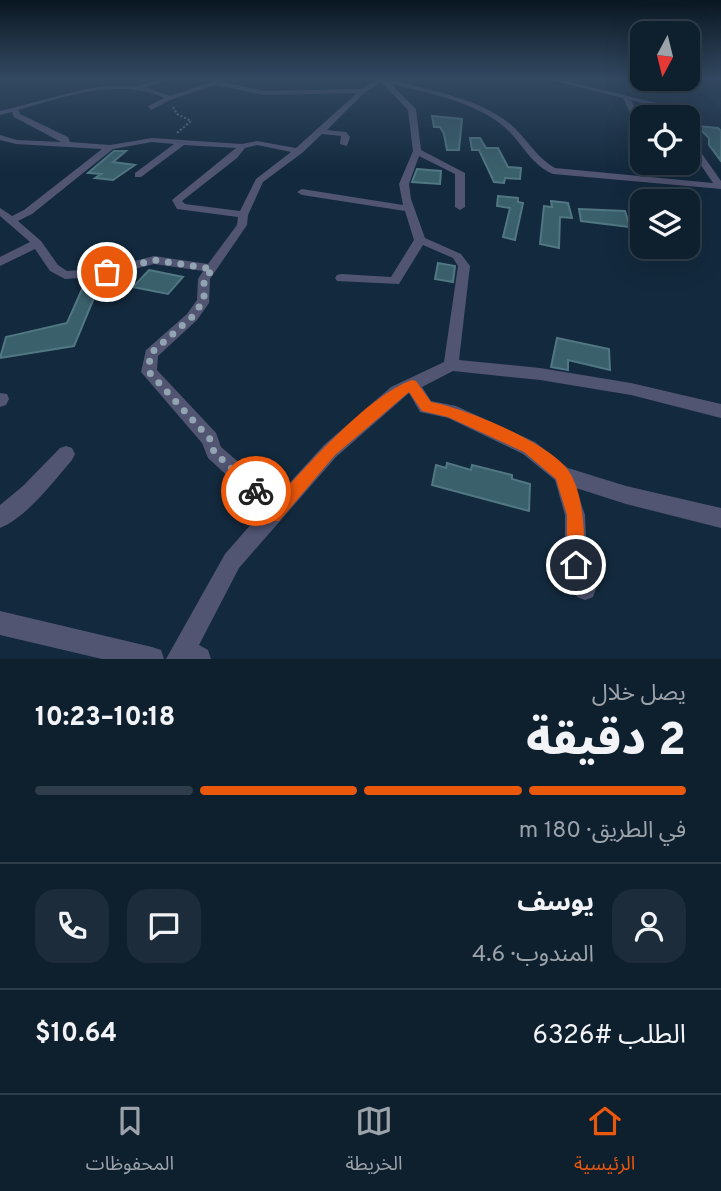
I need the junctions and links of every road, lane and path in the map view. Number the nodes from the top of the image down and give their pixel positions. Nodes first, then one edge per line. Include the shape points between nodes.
1 (14, 109) edge
2 (175, 110) edge
3 (343, 110) edge
4 (412, 110) edge
5 (477, 110) edge
6 (320, 131) junction
7 (0, 137) edge
8 (178, 139) junction
9 (344, 144) dead end
10 (66, 145) junction
11 (242, 146) junction
12 (110, 147) junction
13 (299, 151) junction
14 (417, 151) junction
15 (700, 157) edge
16 (138, 176) dead end
17 (302, 192) dead end
18 (460, 207) dead end
19 (411, 209) junction
20 (0, 211) edge
21 (243, 215) junction
22 (11, 220) junction
23 (420, 240) junction
24 (37, 243) junction
25 (0, 262) edge
26 (213, 269) junction
27 (341, 278) dead end
28 (451, 365) junction
29 (412, 385) junction
30 (721, 411) edge
31 (66, 454) dead end
32 (563, 475) junction
33 (273, 515) junction
34 (0, 518) edge
35 (721, 518) edge
36 (585, 589) dead end
37 (0, 623) edge
38 (187, 656) edge
39 (152, 659) edge

1 - 10 street via 65,139
2 - 8 path via 191,121
3 - 6 street
4 - 14 street
5 - 15 street via 504,123 541,165 553,171 720,186
6 - 9 street via 343,134
6 - 13 street
7 - 10 street
8 - 11 street
8 - 12 street
8 - 16 street
10 - 12 street
11 - 13 street via 257,143
11 - 21 street via 177,200 181,207
12 - 22 street via 28,212
13 - 21 street via 260,181
14 - 18 street via 460,173
14 - 19 street via 404,184
17 - 19 street
19 - 23 street
20 - 22 street
21 - 26 street via 242,225
22 - 24 street
23 - 27 street via 394,281
23 - 28 street via 457,256 464,266
24 - 25 street
24 - 26 street via 54,268 65,275 107,272 154,260
26 - 33 street via 204,279 204,300 192,317 150,354 149,372
28 - 29 street
28 - 30 street via 618,387
29 - 32 street via 426,407 450,411 529,447
29 - 33 street via 330,450
31 - 34 street
32 - 35 street
32 - 36 street via 575,515 576,565
33 - 38 street via 232,561
37 - 39 street

